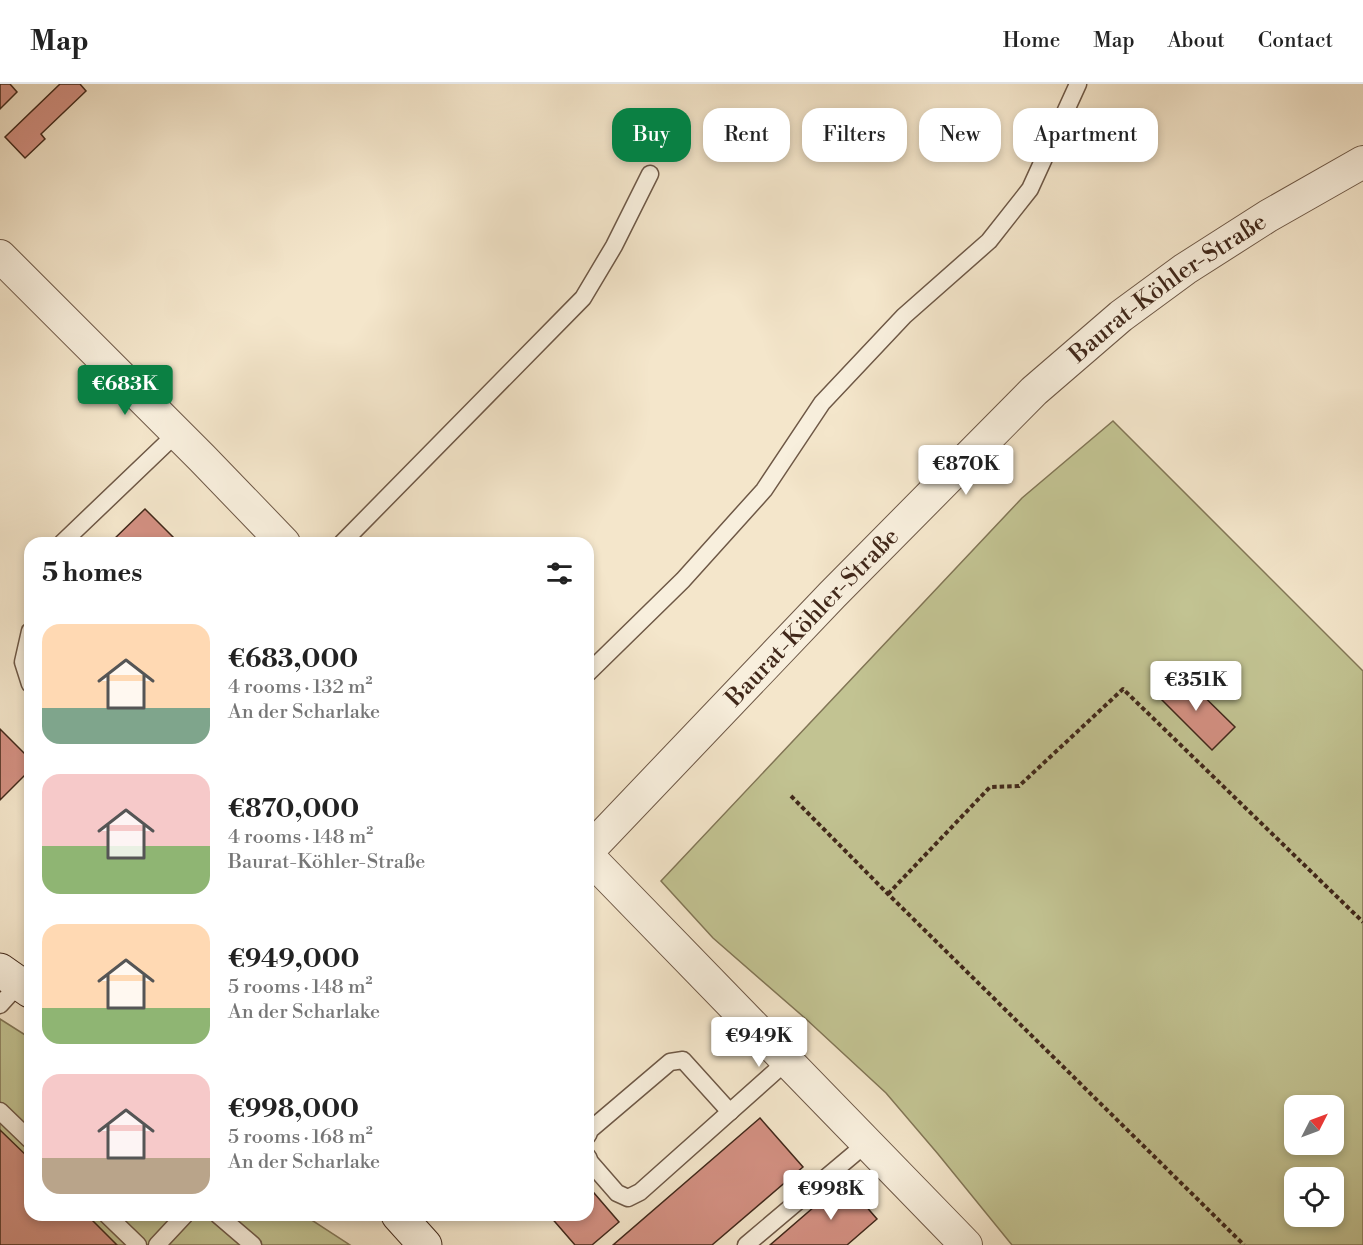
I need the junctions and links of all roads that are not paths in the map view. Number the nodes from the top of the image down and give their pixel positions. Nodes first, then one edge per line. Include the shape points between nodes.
1 (1078, 84) edge
2 (1363, 162) edge
3 (650, 174) dead end
4 (0, 256) edge
5 (177, 433) junction
6 (68, 537) edge
7 (278, 537) edge
8 (348, 537) edge
9 (594, 667) edge
10 (594, 848) edge
11 (594, 860) edge
12 (787, 1060) junction
13 (0, 1111) edge
14 (730, 1112) junction
15 (594, 1127) edge
16 (24, 1134) edge
17 (867, 1143) junction
18 (594, 1167) edge
19 (113, 1221) edge
20 (179, 1221) edge
21 (225, 1221) edge
22 (403, 1221) edge
23 (138, 1245) edge
24 (157, 1245) edge
25 (253, 1245) edge
26 (425, 1245) edge
27 (747, 1245) edge
28 (966, 1245) edge

1 - 9 lane via 1030,189 988,241 904,316 822,403 764,489 683,580
2 - 10 street, Baurat-Köhler-Straße via 1185,269 1122,316 1034,392 832,595
3 - 8 lane via 583,297
4 - 5 street
5 - 6 lane
5 - 7 street
11 - 12 street
12 - 14 lane
12 - 17 street
13 - 16 lane
14 - 15 lane via 683,1060 670,1062
14 - 18 lane via 640,1192 628,1198 617,1193
17 - 27 lane
17 - 28 street
19 - 23 lane
20 - 24 lane
21 - 25 lane
22 - 26 street

